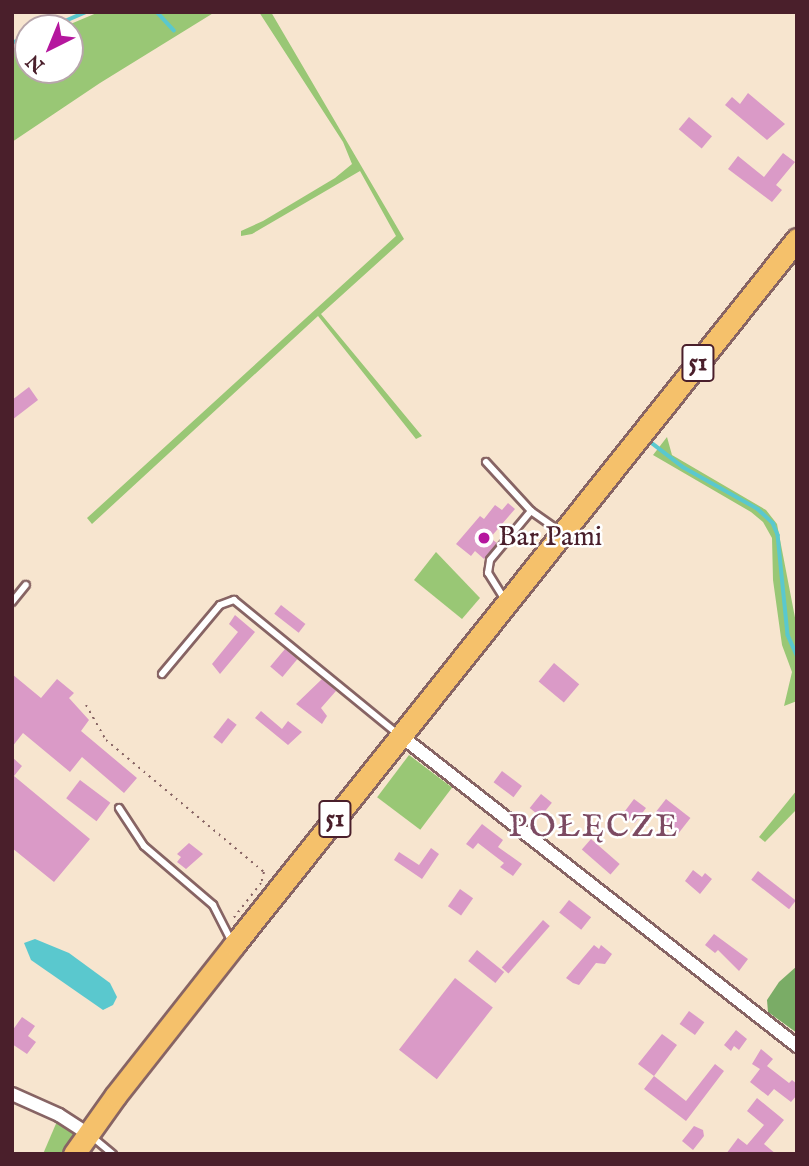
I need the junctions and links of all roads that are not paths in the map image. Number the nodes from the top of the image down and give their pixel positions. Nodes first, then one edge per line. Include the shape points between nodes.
1 (797, 239) edge
2 (486, 462) dead end
3 (531, 511) junction
4 (563, 533) junction
5 (26, 585) dead end
6 (12, 602) edge
7 (507, 603) junction
8 (162, 674) dead end
9 (401, 736) junction
10 (118, 808) dead end
11 (230, 938) junction
12 (797, 1046) edge
13 (12, 1094) edge
14 (88, 1133) junction
15 (74, 1154) edge
16 (113, 1154) edge

1 - 4 main road, 51
2 - 3 lane
3 - 4 lane
3 - 7 lane via 488,566 491,581
4 - 7 main road, 51
5 - 6 lane
7 - 9 main road, 51
8 - 9 lane via 220,605 234,600
9 - 11 main road, 51
9 - 12 street
10 - 11 lane via 144,846 213,905
11 - 14 main road, 51
13 - 14 street
14 - 15 main road, 51
14 - 16 lane

